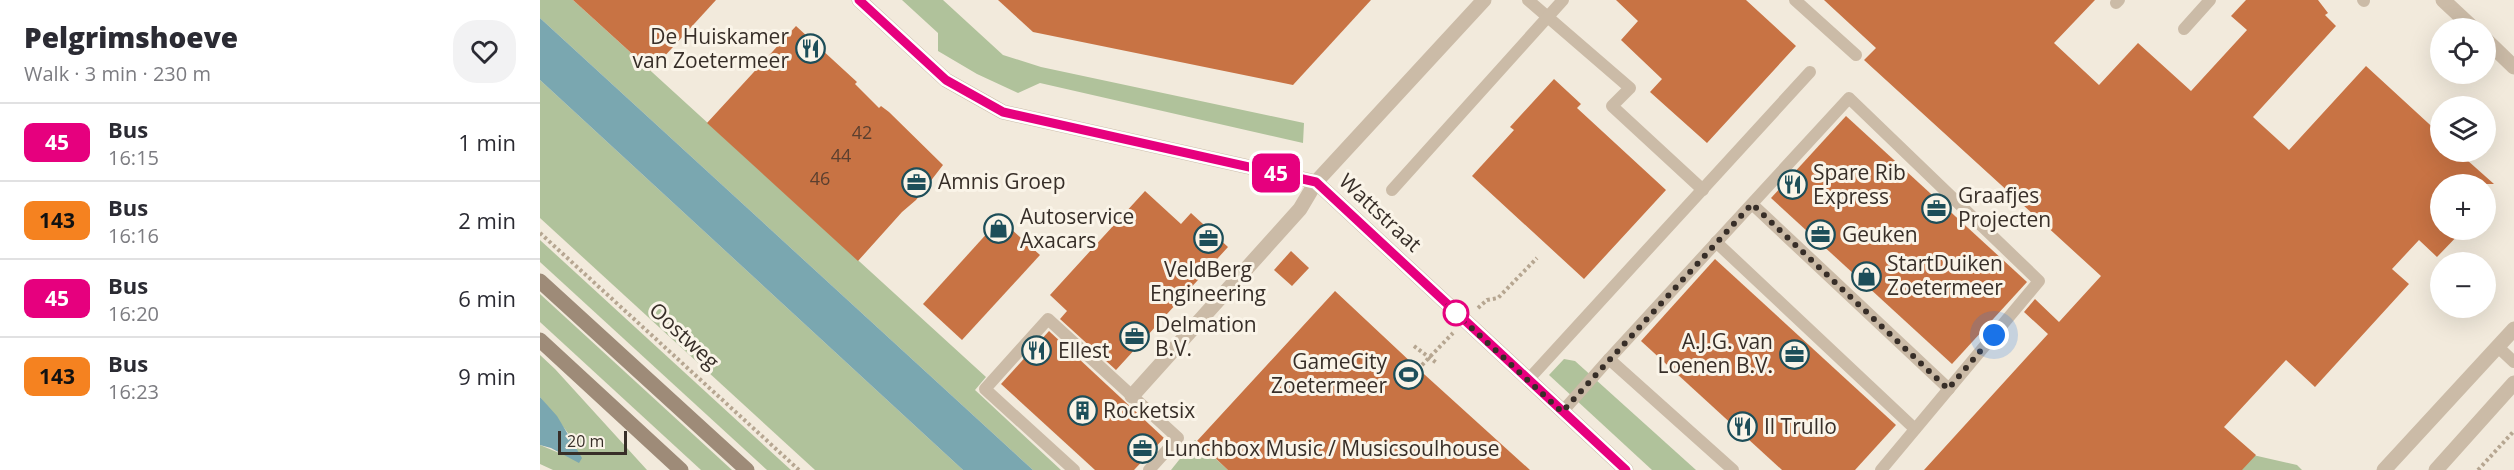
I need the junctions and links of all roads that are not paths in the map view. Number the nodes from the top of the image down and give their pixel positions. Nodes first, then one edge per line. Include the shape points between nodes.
1 (859, 0) edge
2 (1484, 0) edge
3 (1528, 0) edge
4 (1563, 0) edge
5 (1795, 0) edge
6 (2210, 0) edge
7 (2443, 0) edge
8 (1548, 16) junction
9 (2462, 18) edge
10 (2184, 29) dead end
11 (2496, 50) edge
12 (1856, 55) dead end
13 (2514, 67) edge
14 (1810, 72) dead end
15 (1316, 182) junction
16 (1392, 190) dead end
17 (1703, 190) junction
18 (1752, 204) junction
19 (1716, 243) junction
20 (540, 281) edge
21 (2514, 329) edge
22 (540, 340) edge
23 (2498, 347) junction
24 (1609, 358) junction
25 (2514, 362) edge
26 (1528, 380) junction
27 (2514, 383) edge
28 (1948, 389) junction
29 (1132, 396) junction
30 (1562, 412) junction
31 (1916, 429) junction
32 (681, 470) edge
33 (747, 470) edge
34 (1074, 470) edge
35 (1149, 470) edge
36 (1626, 470) edge
37 (1733, 470) edge
38 (1881, 470) edge
39 (2384, 470) edge
40 (2436, 470) edge

1 - 15 street, Wattstraat via 946,80 1003,112
2 - 15 street
3 - 8 lane
4 - 8 lane
5 - 12 lane
6 - 10 lane
7 - 9 street
8 - 16 lane
8 - 17 lane via 1630,88 1612,106
11 - 13 street
14 - 17 lane
15 - 26 street, Wattstraat
15 - 29 street via 1299,209
17 - 26 lane
18 - 19 lane
18 - 28 lane
18 - 28 lane via 1849,98 2039,281
19 - 24 lane
19 - 31 lane
20 - 33 main road
21 - 23 street
22 - 32 main road
23 - 25 lane
23 - 39 street
24 - 30 lane
24 - 37 lane
26 - 30 street, Wattstraat
27 - 40 street
28 - 31 lane
29 - 34 lane via 1048,319 985,389
29 - 35 lane via 1178,438
30 - 36 street, Wattstraat
31 - 38 lane

